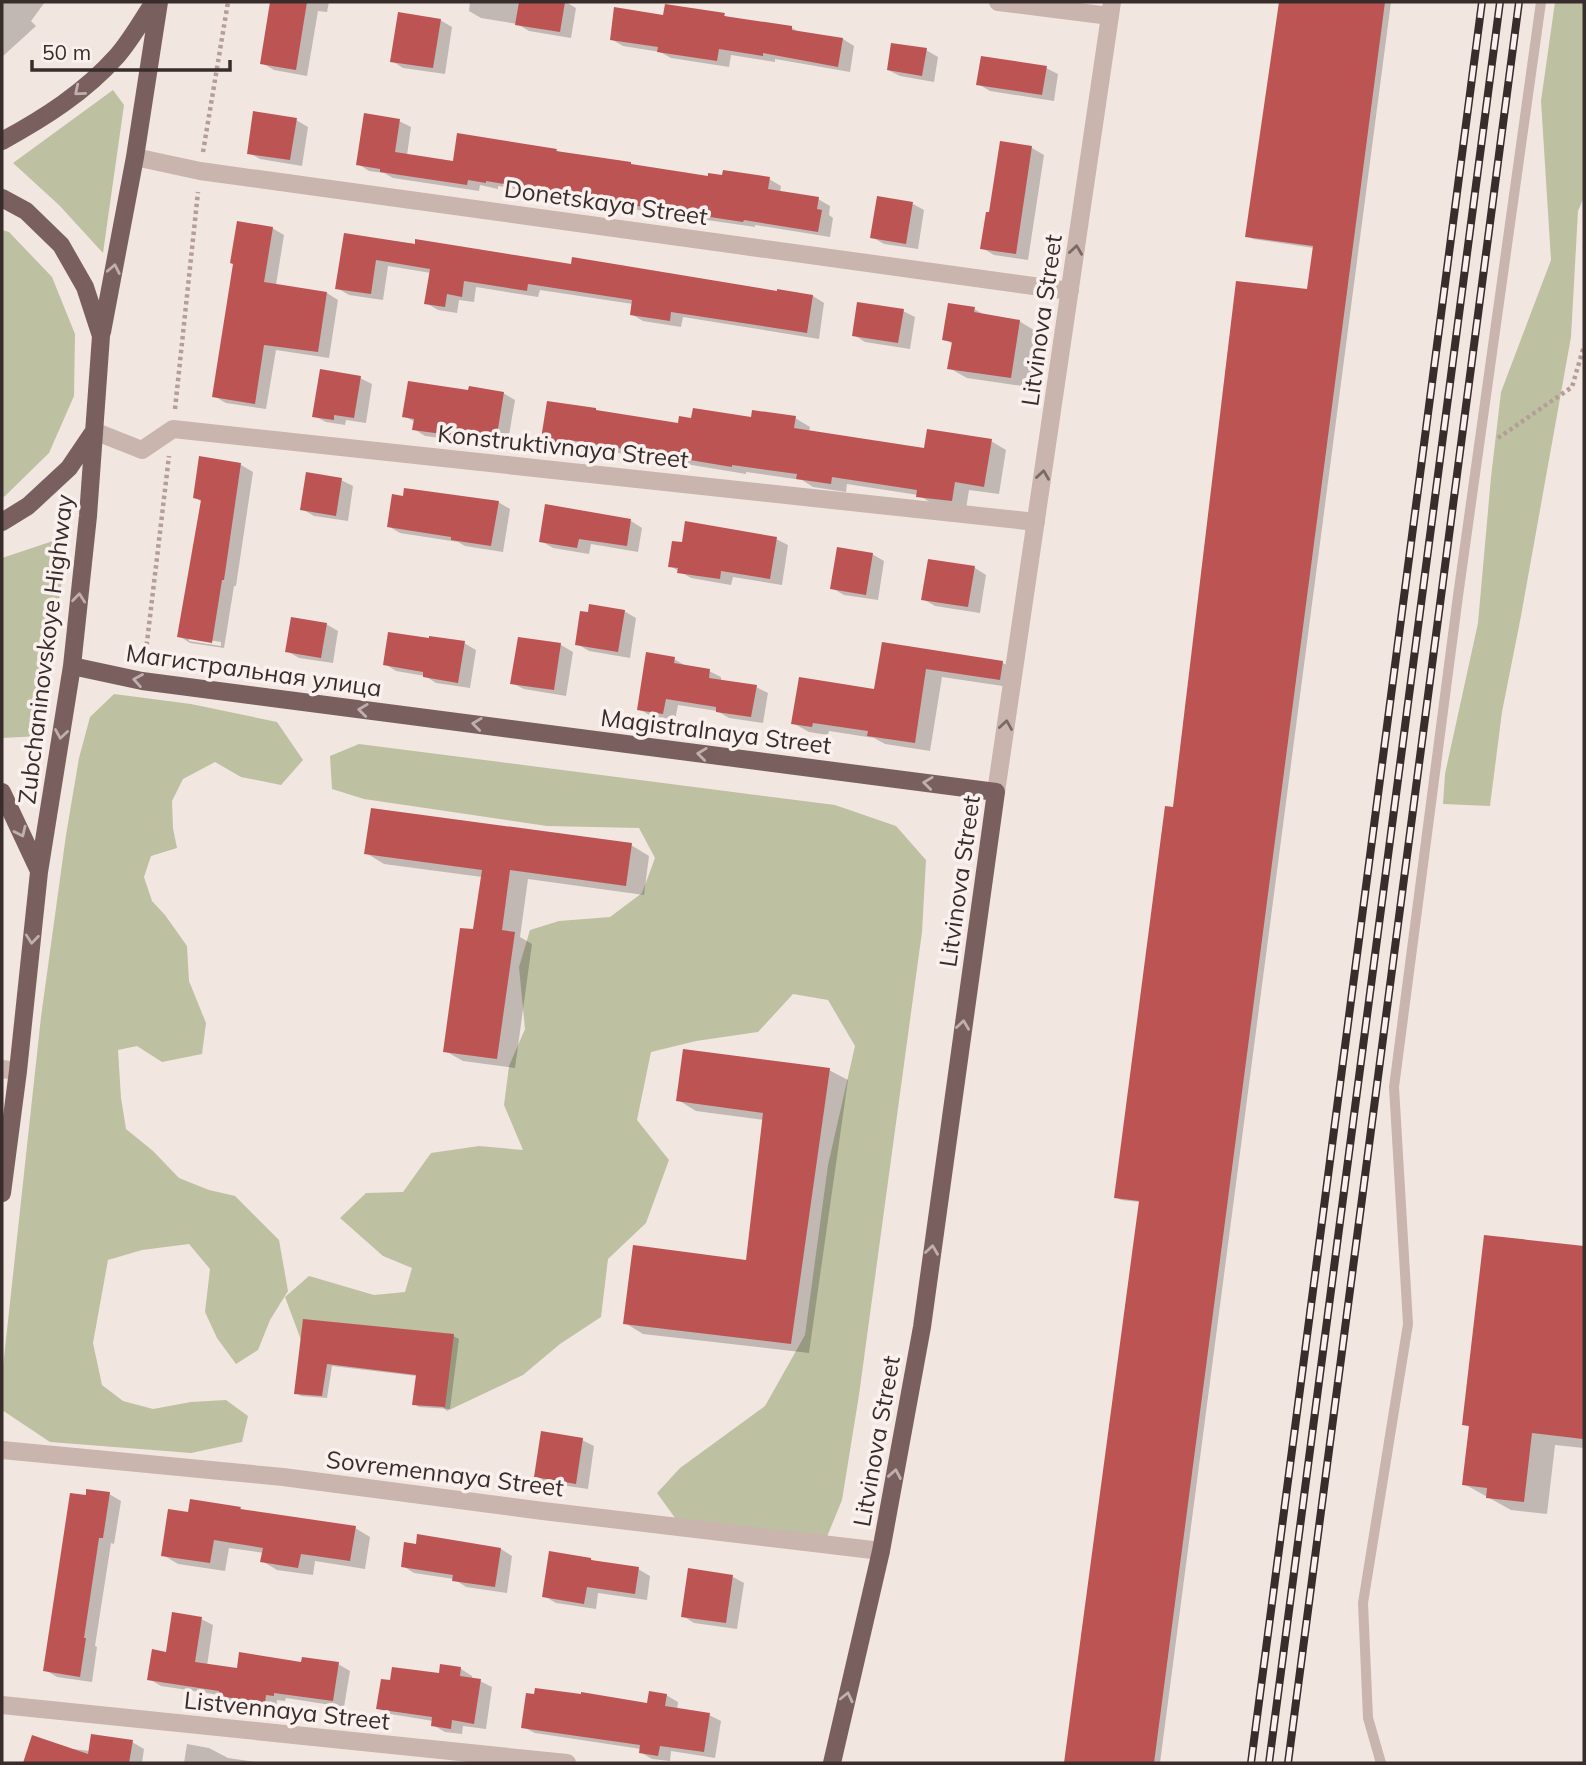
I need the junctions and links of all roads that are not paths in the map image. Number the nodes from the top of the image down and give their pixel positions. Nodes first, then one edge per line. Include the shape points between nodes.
1 (157, 2) edge
2 (998, 2) edge
3 (1541, 2) edge
4 (1111, 9) edge
5 (2, 141) edge
6 (135, 157) junction
7 (2, 198) edge
8 (1070, 291) junction
9 (101, 336) junction
10 (94, 431) junction
11 (2, 522) edge
12 (1036, 522) junction
13 (72, 666) junction
14 (2, 792) edge
15 (996, 792) junction
16 (39, 872) junction
17 (10, 1070) edge
18 (2, 1193) edge
19 (2, 1450) edge
20 (881, 1551) junction
21 (2, 1705) edge
22 (567, 1763) edge
23 (832, 1763) edge
24 (1381, 1763) edge

1 -> 5 main road via 118,55 79,93
1 - 6 main road
2 - 4 street
3 - 24 lane via 1394,1087 1408,1324 1363,1603 1368,1718
8 -> 4 street, Litvinova Street
6 - 8 street, Donetskaya Street via 200,171
9 -> 6 main road
7 - 9 main road via 26,211 61,245 85,287
12 -> 8 street, Litvinova Street
9 - 10 main road, Zubchaninovskoye Highway
10 - 11 main road via 69,468 29,506
10 - 12 street, Konstruktivnaya Street via 142,450 173,429
13 -> 10 main road, Zubchaninovskoye Highway
15 -> 12 street, Litvinova Street
15 -> 13 main road, Магистральная улица via 142,681
13 -> 16 main road, Zubchaninovskoye Highway
14 -> 16 main road, Zubchaninovskoye Highway
20 -> 15 main road, Litvinova Street via 922,1327
16 -> 17 main road, Zubchaninovskoye Highway
17 - 18 main road, Zubchaninovskoye Highway
19 - 20 street, Sovremennaya Street via 283,1477
23 -> 20 main road, Litvinova Street
21 - 22 street, Listvennaya Street

